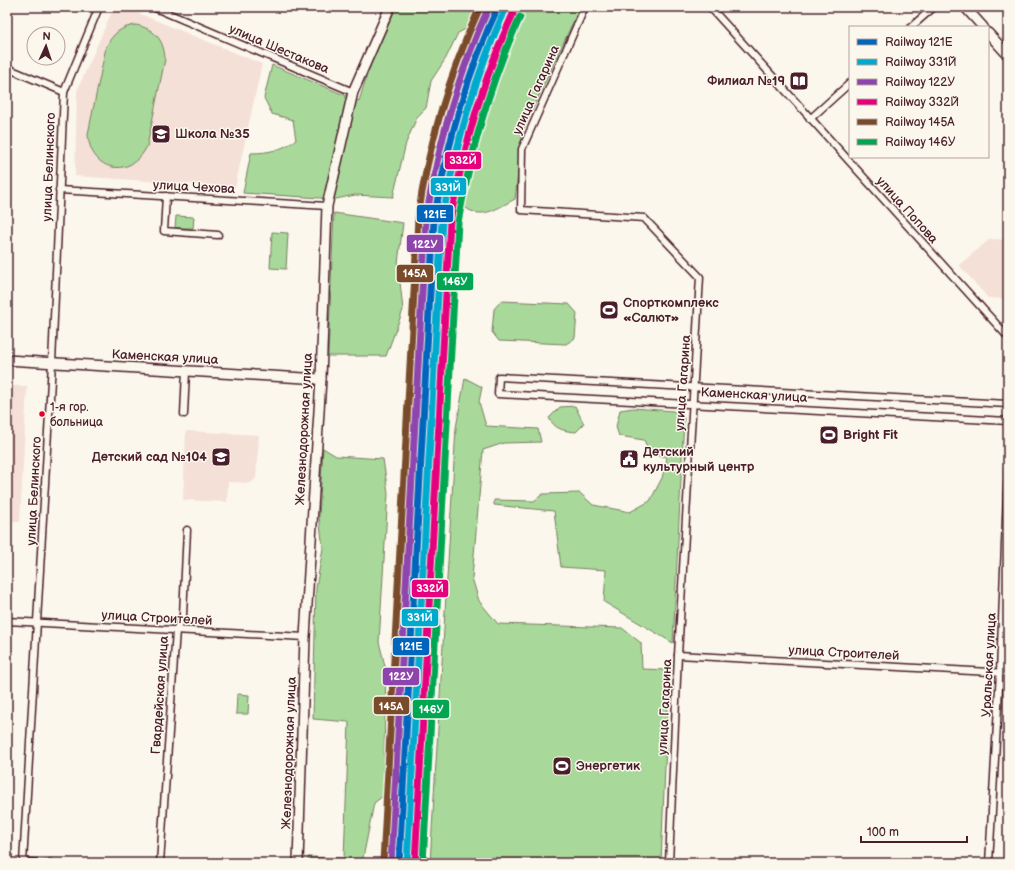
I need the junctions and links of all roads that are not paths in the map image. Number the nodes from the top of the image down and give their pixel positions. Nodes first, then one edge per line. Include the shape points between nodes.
1 (99, 7) edge
2 (153, 7) edge
3 (390, 7) edge
4 (585, 7) edge
5 (710, 7) edge
6 (934, 7) edge
7 (965, 7) edge
8 (912, 26) edge
9 (982, 26) edge
10 (989, 33) edge
11 (1008, 55) edge
12 (7, 68) edge
13 (849, 84) edge
14 (64, 92) junction
15 (353, 92) junction
16 (810, 119) junction
17 (59, 190) junction
18 (166, 196) junction
19 (327, 206) junction
20 (218, 235) dead end
21 (1001, 329) junction
22 (1008, 331) edge
23 (1008, 338) edge
24 (7, 360) edge
25 (52, 363) junction
26 (186, 371) junction
27 (321, 379) junction
28 (693, 387) junction
29 (692, 404) junction
30 (1008, 404) edge
31 (184, 414) dead end
32 (1008, 421) edge
33 (1008, 467) edge
34 (187, 530) dead end
35 (7, 621) edge
36 (37, 623) junction
37 (176, 630) junction
38 (305, 637) junction
39 (678, 655) junction
40 (1000, 672) junction
41 (1008, 673) edge
42 (23, 862) edge
43 (51, 863) edge
44 (160, 863) edge
45 (298, 863) edge
46 (669, 863) edge
47 (989, 863) edge

1 - 14 street, улица Белинского
2 - 15 street, улица Шестакова
3 - 15 street, Железнодорожная улица
4 - 28 street, улица Гагарина via 522,149 521,210 644,218 700,277
5 - 16 street, улица Попова
6 - 8 street
7 - 9 street
10 - 11 street
12 - 14 street
13 - 16 street
14 - 17 street, улица Белинского
15 - 19 street, Железнодорожная улица
16 - 21 street, улица Попова
17 - 18 street, улица Чехова
17 - 25 street, улица Белинского
18 - 19 street, улица Чехова
18 - 20 street via 164,231
19 - 27 street, Железнодорожная улица
21 - 22 street
21 - 23 street, улица Попова
24 - 25 street, Каменская улица
25 - 26 street, Каменская улица
25 - 36 street, улица Белинского
26 - 27 street, Каменская улица
26 - 31 street
27 - 38 street, Железнодорожная улица
28 - 29 street, улица Гагарина
28 - 29 street, Каменская улица via 499,377 498,394
28 - 30 street, Каменская улица
29 - 32 street, Каменская улица
29 - 39 street, улица Гагарина
33 - 40 street, Уральская улица
34 - 37 street, Гвардейская улица via 183,615
35 - 36 street, улица Строителей
36 - 37 street, улица Строителей
36 - 42 street, улица Белинского
37 - 38 street, улица Строителей
37 - 44 street, Гвардейская улица
38 - 45 street, Железнодорожная улица
39 - 40 street, улица Строителей
39 - 46 street, улица Гагарина
40 - 41 street, улица Строителей
40 - 47 street, Уральская улица
42 - 43 street

